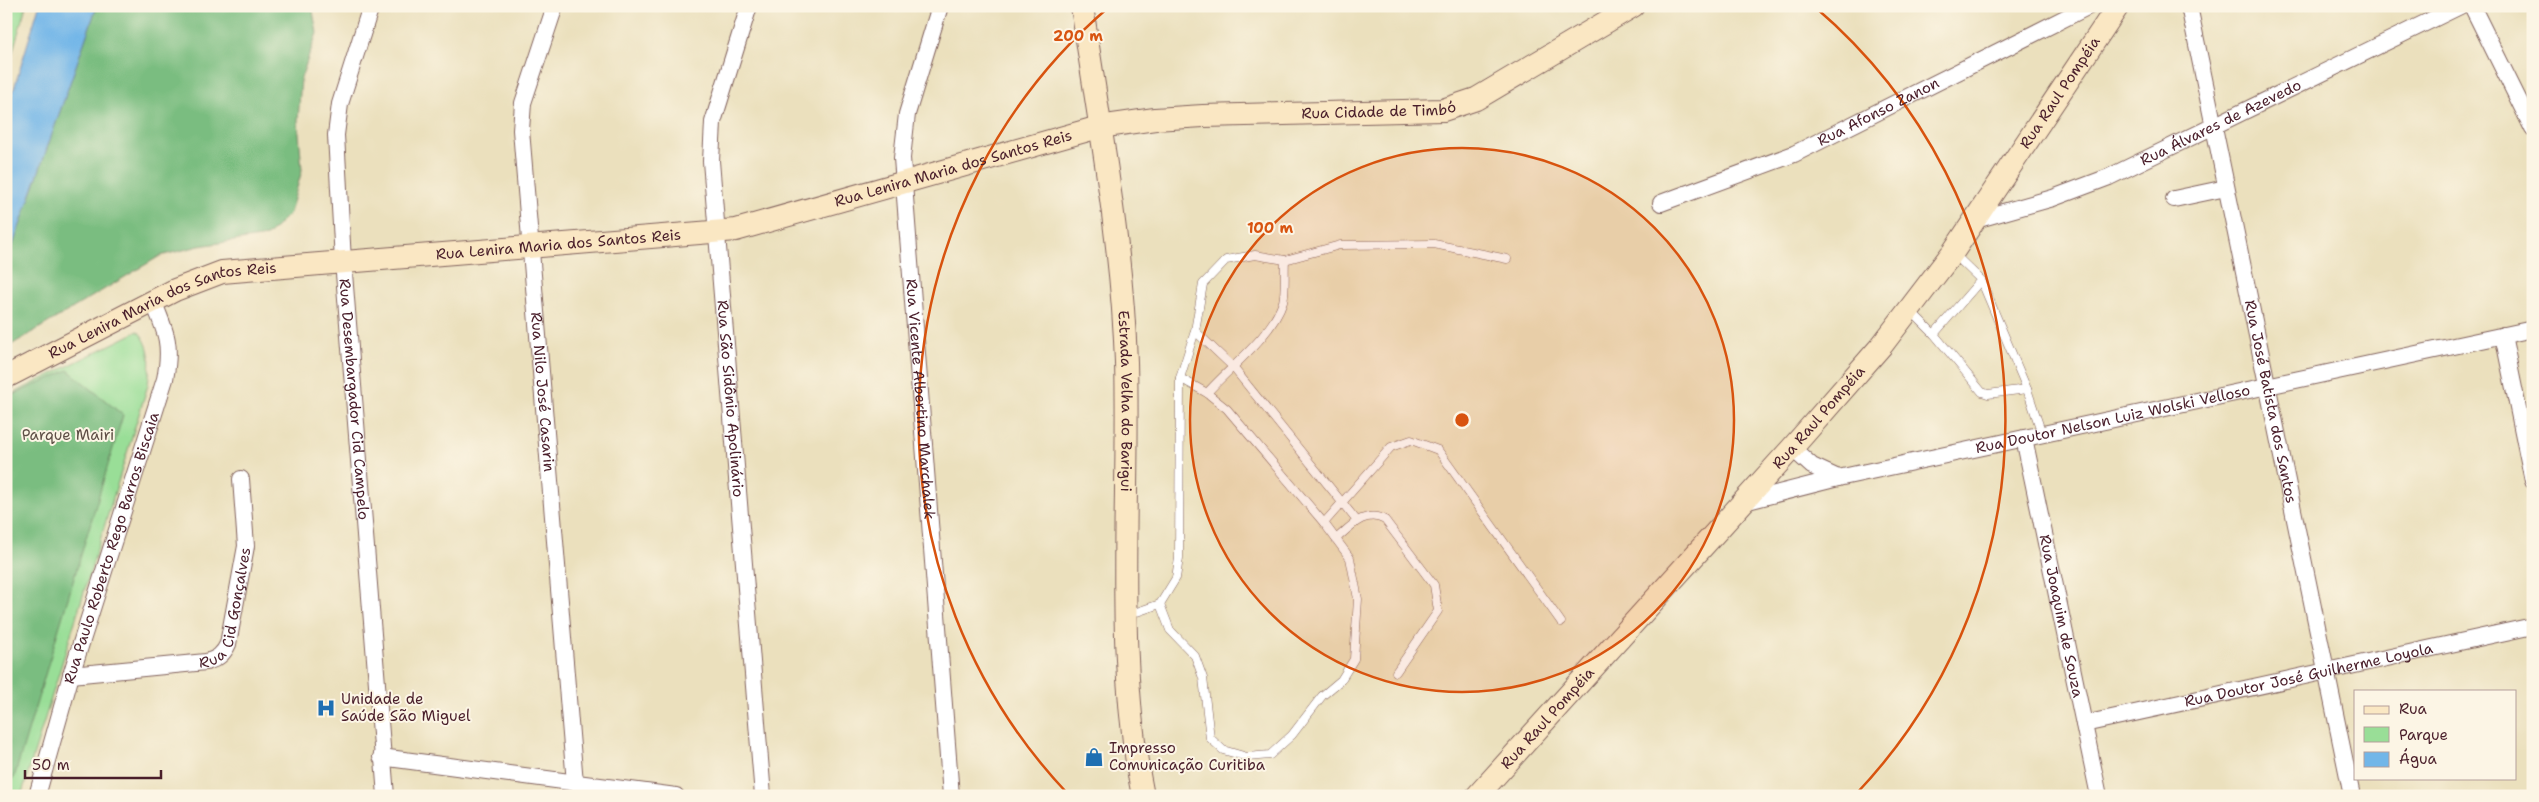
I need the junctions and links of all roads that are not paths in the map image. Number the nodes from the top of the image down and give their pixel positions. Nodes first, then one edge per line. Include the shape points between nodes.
1 (370, 6) edge
2 (555, 6) edge
3 (749, 6) edge
4 (940, 6) edge
5 (1082, 6) edge
6 (1633, 6) edge
7 (2089, 6) edge
8 (2118, 6) edge
9 (2188, 6) edge
10 (2460, 6) edge
11 (2472, 6) edge
12 (1099, 127) junction
13 (2213, 127) junction
14 (2533, 129) edge
15 (903, 183) junction
16 (2226, 188) junction
17 (2174, 199) dead end
18 (1661, 203) dead end
19 (1975, 220) junction
20 (717, 232) junction
21 (530, 246) junction
22 (1953, 252) junction
23 (1507, 259) dead end
24 (1285, 260) junction
25 (343, 261) junction
26 (1981, 280) junction
27 (153, 301) junction
28 (1910, 310) junction
29 (2533, 329) edge
30 (1195, 331) junction
31 (1934, 334) junction
32 (2503, 335) junction
33 (1232, 366) junction
34 (6, 377) edge
35 (1180, 378) junction
36 (2267, 386) junction
37 (2027, 389) junction
38 (1207, 393) junction
39 (2042, 434) junction
40 (2024, 438) junction
41 (1792, 448) junction
42 (1838, 478) junction
43 (241, 479) dead end
44 (2533, 481) edge
45 (1744, 502) junction
46 (1342, 503) junction
47 (1357, 521) junction
48 (1324, 523) junction
49 (1336, 539) junction
50 (1160, 604) junction
51 (1126, 616) junction
52 (1561, 622) dead end
53 (2533, 626) edge
54 (2326, 671) junction
55 (1396, 672) dead end
56 (71, 675) junction
57 (2084, 724) junction
58 (381, 757) junction
59 (576, 782) junction
60 (37, 796) edge
61 (386, 796) edge
62 (676, 796) edge
63 (763, 796) edge
64 (951, 796) edge
65 (1143, 796) edge
66 (1477, 796) edge
67 (2098, 796) edge
68 (2352, 796) edge

1 - 25 street, Rua Desembargador Cid Campelo via 336,120
2 - 21 street, Rua Nilo José Casarin via 521,115
3 - 20 street, Rua São Sidônio Apolinário via 717,107 710,141
4 - 15 street, Rua Vicente Albertino Marchalek via 904,128
5 - 12 main road, Estrada Velha do Barigui
6 - 12 main road, Rua Cidade de Timbó via 1476,99 1443,110 1222,115 1155,119
7 - 18 street, Rua Afonso Zanon via 1794,154
8 - 19 main road, Rua Raul Pompéia
9 - 13 street, Rua José Batista dos Santos
10 - 13 street, Rua Álvares de Azevedo
11 - 14 street
12 - 15 main road, Rua Lenira Maria dos Santos Reis
12 - 51 main road, Estrada Velha do Barigui via 1124,320
13 - 16 street, Rua José Batista dos Santos
13 - 19 street, Rua Álvares de Azevedo via 2083,188
15 - 20 main road, Rua Lenira Maria dos Santos Reis via 750,227
15 - 64 street, Rua Vicente Albertino Marchalek
16 - 17 street
16 - 36 street, Rua José Batista dos Santos
19 - 22 main road, Rua Raul Pompéia
20 - 21 main road, Rua Lenira Maria dos Santos Reis
20 - 63 street, Rua São Sidônio Apolinário
21 - 25 main road, Rua Lenira Maria dos Santos Reis
21 - 59 street, Rua Nilo José Casarin
22 - 26 lane
22 - 28 main road, Rua Raul Pompéia
23 - 24 lane via 1434,244 1340,246
24 - 30 lane via 1255,255 1226,260 1203,284
24 - 33 lane via 1282,302 1262,338
25 - 27 main road, Rua Lenira Maria dos Santos Reis via 222,272
25 - 58 street, Rua Desembargador Cid Campelo
26 - 31 lane
26 - 37 lane
27 - 34 main road, Rua Lenira Maria dos Santos Reis
27 - 56 street, Rua Paulo Roberto Rego Barros Biscaia via 170,351 165,379
28 - 31 lane
28 - 41 main road, Rua Raul Pompéia
29 - 32 street, Rua Doutor Nelson Luiz Wolski Velloso
30 - 33 lane
30 - 35 lane
31 - 37 lane via 1982,392
32 - 36 street, Rua Doutor Nelson Luiz Wolski Velloso
32 - 44 street
33 - 38 lane
33 - 46 lane
35 - 38 lane
35 - 50 lane via 1179,558 1176,578
36 - 39 street, Rua Doutor Nelson Luiz Wolski Velloso
36 - 54 street, Rua José Batista dos Santos
37 - 39 lane
38 - 48 lane via 1227,409
39 - 40 street, Rua Doutor Nelson Luiz Wolski Velloso
40 - 42 street, Rua Doutor Nelson Luiz Wolski Velloso
40 - 57 street, Rua Joaquim de Souza
41 - 42 street via 1812,466
41 - 45 main road, Rua Raul Pompéia
42 - 45 street, Rua Doutor Nelson Luiz Wolski Velloso
43 - 56 street, Rua Cid Gonçalves via 246,546 224,652 206,662
45 - 66 main road, Rua Raul Pompéia
46 - 47 lane
46 - 48 lane
46 - 52 lane via 1391,447 1411,440 1438,450
47 - 49 lane
47 - 55 lane via 1371,515 1386,520 1434,585 1438,600 1438,611
48 - 49 lane
49 - 50 lane via 1350,558 1358,599 1354,659 1341,680 1322,696 1292,735 1270,755 1247,757 1223,750 1210,738 1203,678 1195,656 1170,630
50 - 51 lane
51 - 65 main road, Estrada Velha do Barigui via 1131,714
53 - 54 street, Rua Doutor José Guilherme Loyola
54 - 57 street, Rua Doutor José Guilherme Loyola
54 - 68 street, Rua José Batista dos Santos
56 - 60 street, Rua Paulo Roberto Rego Barros Biscaia
57 - 67 street, Rua Joaquim de Souza
58 - 59 street
58 - 61 street, Rua Desembargador Cid Campelo
59 - 62 street

